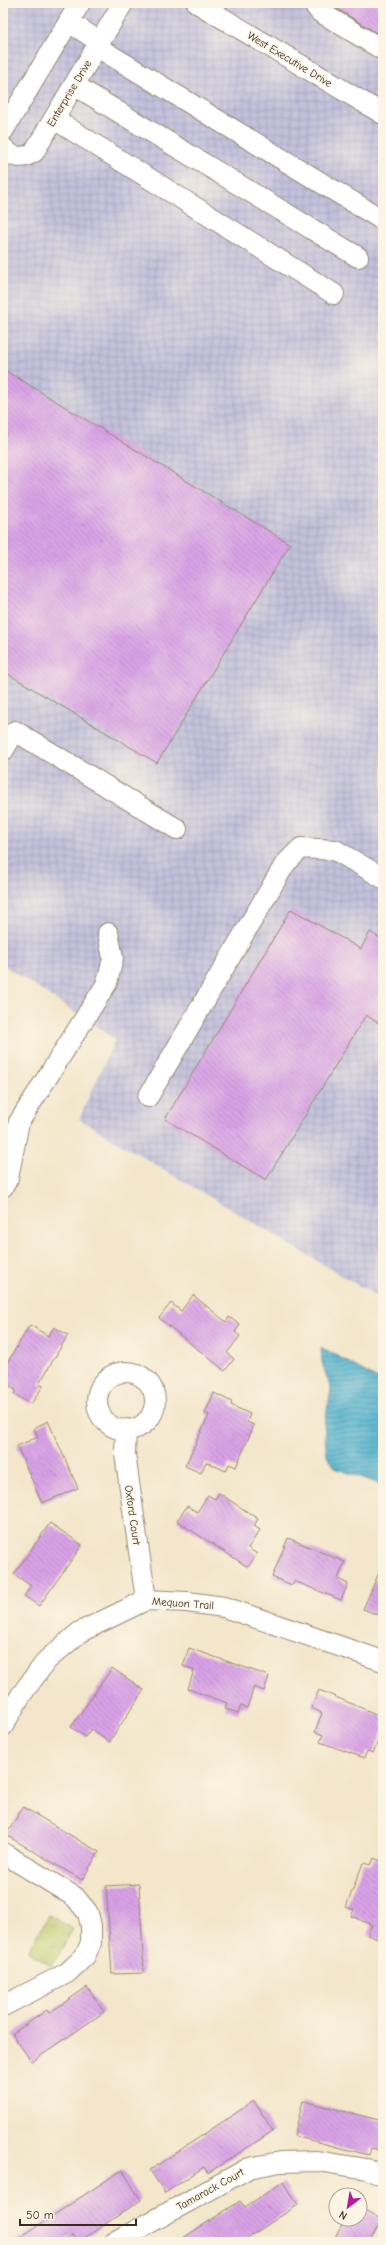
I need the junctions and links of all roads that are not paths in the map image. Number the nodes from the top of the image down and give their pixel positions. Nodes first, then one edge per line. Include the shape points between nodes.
1 (80, 3) edge
2 (123, 3) edge
3 (197, 3) edge
4 (313, 3) edge
5 (69, 22) junction
6 (98, 44) junction
7 (383, 50) edge
8 (74, 85) junction
9 (383, 114) edge
10 (54, 119) junction
11 (3, 131) edge
12 (3, 146) edge
13 (381, 218) dead end
14 (358, 258) dead end
15 (334, 294) dead end
16 (3, 751) edge
17 (177, 829) dead end
18 (383, 878) edge
19 (108, 933) dead end
20 (148, 1097) dead end
21 (3, 1187) edge
22 (126, 1430) dead end
23 (146, 1600) junction
24 (383, 1662) edge
25 (3, 1726) edge
26 (3, 1853) edge
27 (3, 2006) edge
28 (383, 2176) edge
29 (115, 2242) edge

1 - 5 street
2 - 6 street, Enterprise Drive
3 - 9 street, West Executive Drive
4 - 7 street via 320,12
5 - 6 street
5 - 11 street
6 - 8 street, Enterprise Drive
6 - 13 street
8 - 10 street, Enterprise Drive
8 - 14 street
10 - 12 street, Enterprise Drive via 34,152 27,156 16,157
10 - 15 street
16 - 17 street via 15,731
18 - 20 street via 335,850 302,848 286,864
19 - 21 street via 113,958 107,983 20,1122 8,1178
22 - 23 street, Oxford Court via 125,1454
23 - 24 street, Mequon Trail via 224,1607
23 - 25 street, Mequon Trail via 80,1632 47,1660 21,1695
26 - 27 street via 75,1897 88,1913 91,1926 91,1943 85,1956 66,1974
28 - 29 street, Tamarack Court via 367,2169 317,2162 280,2162 249,2168

